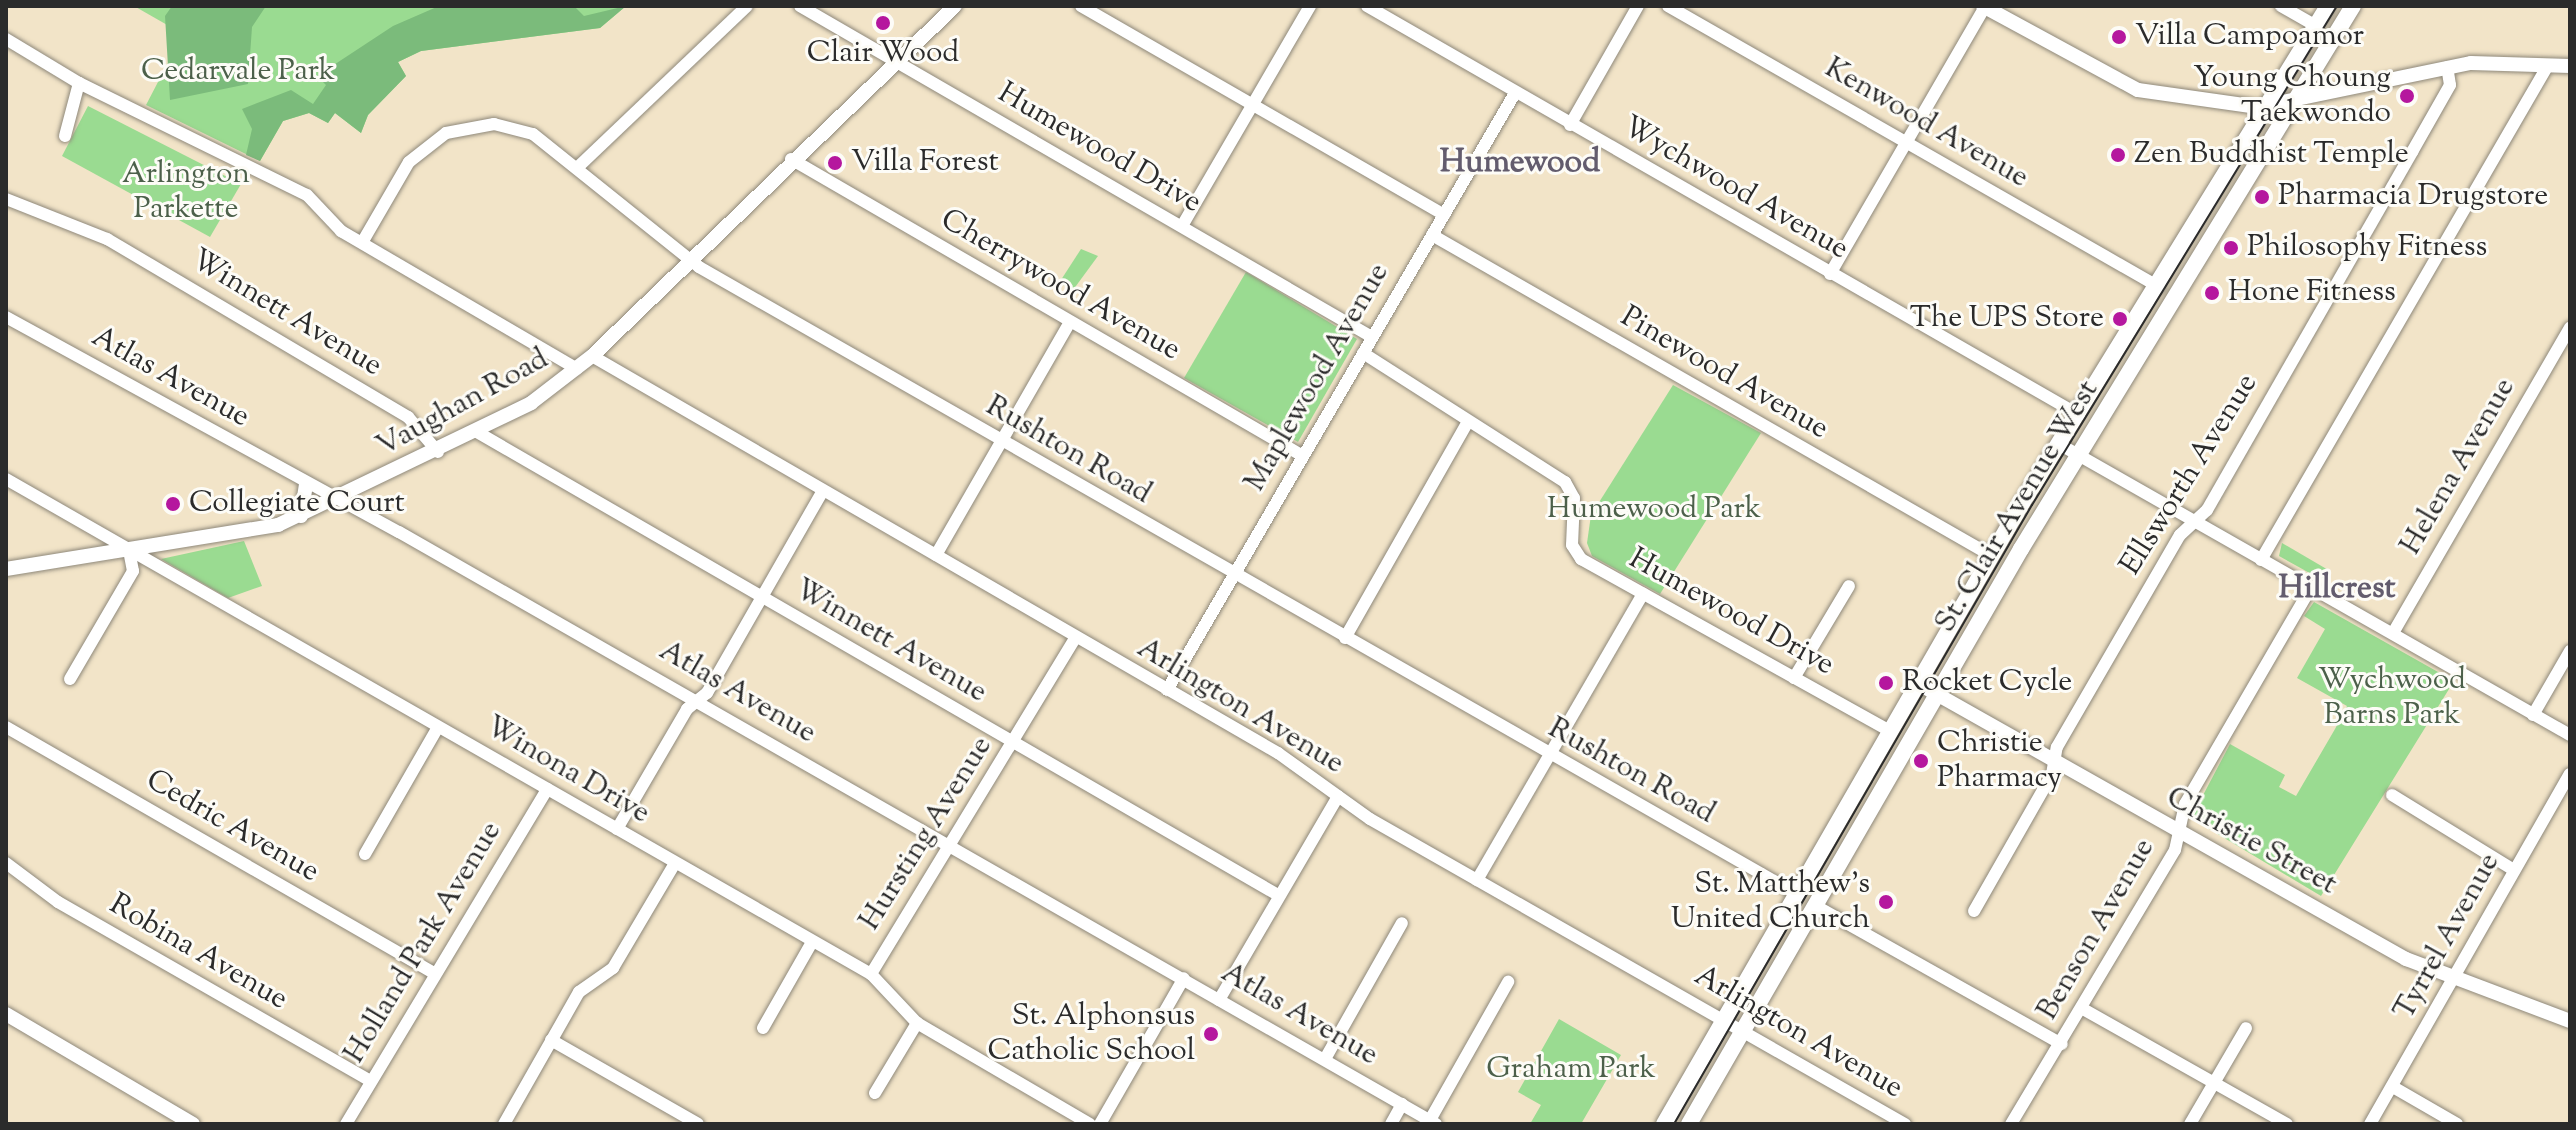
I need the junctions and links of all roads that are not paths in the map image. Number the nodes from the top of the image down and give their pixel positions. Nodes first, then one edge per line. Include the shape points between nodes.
1 (747, 6) edge
2 (800, 6) edge
3 (955, 6) edge
4 (1081, 6) edge
5 (1310, 6) edge
6 (1367, 6) edge
7 (1638, 6) edge
8 (1668, 6) edge
9 (2281, 6) edge
10 (2328, 6) edge
11 (2353, 6) edge
12 (1984, 7) edge
13 (2316, 26) junction
14 (6, 39) edge
15 (895, 62) junction
16 (2548, 65) junction
17 (2570, 66) edge
18 (2447, 67) junction
19 (79, 83) junction
20 (1515, 93) junction
21 (2302, 94) junction
22 (2270, 105) junction
23 (1252, 106) junction
24 (1570, 125) junction
25 (65, 136) dead end
26 (1907, 143) junction
27 (791, 159) junction
28 (578, 167) junction
29 (6, 199) edge
30 (1444, 215) junction
31 (1182, 226) junction
32 (1432, 235) junction
33 (363, 241) junction
34 (690, 257) junction
35 (1830, 274) junction
36 (2159, 287) junction
37 (6, 317) edge
38 (1070, 322) junction
39 (2570, 328) edge
40 (1372, 337) junction
41 (1363, 353) junction
42 (592, 356) junction
43 (577, 369) junction
44 (2079, 415) junction
45 (1467, 423) junction
46 (477, 432) junction
47 (1000, 441) junction
48 (2059, 444) junction
49 (438, 452) junction
50 (1303, 456) junction
51 (2079, 457) junction
52 (6, 479) edge
53 (306, 483) junction
54 (822, 492) junction
55 (341, 500) junction
56 (301, 516) junction
57 (2195, 522) junction
58 (129, 551) junction
59 (936, 555) junction
60 (1992, 556) junction
61 (2261, 560) junction
62 (6, 569) edge
63 (1233, 577) junction
64 (1849, 586) dead end
65 (2310, 589) junction
66 (1643, 594) junction
67 (762, 596) junction
68 (2393, 633) junction
69 (1075, 638) junction
70 (1345, 638) junction
71 (2570, 651) edge
72 (1794, 678) junction
73 (70, 679) dead end
74 (1917, 683) junction
75 (1167, 690) junction
76 (1937, 694) junction
77 (697, 700) junction
78 (2533, 715) junction
79 (6, 727) edge
80 (438, 727) junction
81 (1888, 730) junction
82 (2570, 735) edge
83 (1014, 744) junction
84 (1549, 756) junction
85 (2054, 761) junction
86 (2570, 774) edge
87 (547, 789) junction
88 (2392, 795) dead end
89 (1338, 796) junction
90 (617, 829) junction
91 (2180, 832) junction
92 (950, 845) junction
93 (365, 854) dead end
94 (6, 863) edge
95 (675, 863) junction
96 (2514, 870) junction
97 (1477, 880) junction
98 (1797, 894) junction
99 (1278, 895) junction
100 (1814, 905) junction
101 (1974, 911) dead end
102 (1402, 923) dead end
103 (812, 942) junction
104 (432, 972) junction
105 (871, 974) junction
106 (1184, 978) junction
107 (2453, 980) junction
108 (1508, 982) dead end
109 (1219, 1000) junction
110 (2083, 1009) junction
111 (6, 1014) edge
112 (1722, 1021) junction
113 (2570, 1021) edge
114 (917, 1023) junction
115 (763, 1028) dead end
116 (2246, 1028) dead end
117 (1742, 1033) junction
118 (551, 1040) junction
119 (2062, 1044) junction
120 (1325, 1059) junction
121 (370, 1081) junction
122 (2214, 1083) junction
123 (2393, 1087) junction
124 (875, 1093) dead end
125 (1402, 1104) junction
126 (1433, 1122) edge
127 (191, 1124) edge
128 (346, 1124) edge
129 (504, 1124) edge
130 (698, 1124) edge
131 (1090, 1124) edge
132 (1100, 1124) edge
133 (1391, 1124) edge
134 (1664, 1124) edge
135 (1689, 1124) edge
136 (1905, 1124) edge
137 (2011, 1124) edge
138 (2190, 1124) edge
139 (2287, 1124) edge
140 (2370, 1124) edge
141 (2457, 1124) edge

1 - 28 street
2 - 15 street, Humewood Drive
3 - 15 street, Vaughan Road
4 - 23 street
5 - 23 street
6 - 20 street, Wychwood Avenue
7 - 24 street
8 - 26 street, Kenwood Avenue
9 - 13 street
10 - 13 main road, St. Clair Avenue West
11 - 21 main road, St. Clair Avenue West
12 - 22 street via 2138,90
12 - 26 street
13 - 22 main road, St. Clair Avenue West
14 - 19 street
15 - 27 street, Vaughan Road
15 - 31 street, Humewood Drive
16 - 17 street
16 - 18 street
16 - 61 street
18 - 21 street
18 - 57 street, Ellsworth Avenue via 2450,85
19 - 25 street
19 - 33 street via 307,195 341,231
20 - 24 street, Wychwood Avenue
20 - 30 street, Maplewood Avenue
21 - 22 street
21 - 51 main road, St. Clair Avenue West
22 - 36 main road, St. Clair Avenue West
23 - 30 street
23 - 31 street
24 - 35 street, Wychwood Avenue
26 - 35 street
26 - 36 street, Kenwood Avenue
27 - 34 street, Vaughan Road
27 - 38 street, Cherrywood Avenue
28 - 33 street, Rushton Road via 515,128 446,133 409,162
28 - 34 street, Rushton Road
29 - 49 street, Winnett Avenue via 107,239 408,417
30 - 32 street, Maplewood Avenue
31 - 40 street, Humewood Drive
32 - 40 street, Maplewood Avenue
32 - 60 street, Pinewood Avenue
33 - 43 street
34 - 42 street, Vaughan Road
34 - 47 street, Rushton Road
35 - 44 street, Wychwood Avenue
36 - 44 main road, St. Clair Avenue West
37 - 53 street, Atlas Avenue
38 - 47 street
38 - 50 street, Cherrywood Avenue
39 - 68 street, Helena Avenue
40 - 41 street, Maplewood Avenue
41 - 45 street, Humewood Drive
41 - 50 street, Maplewood Avenue
42 - 43 street, Vaughan Road
42 - 54 street, Arlington Avenue
43 - 46 street, Vaughan Road
44 - 48 main road, St. Clair Avenue West
45 - 66 street, Humewood Drive via 1565,482 1574,498 1574,552
45 - 70 street
46 - 49 street, Vaughan Road
46 - 67 street, Winnett Avenue
47 - 59 street
47 - 63 street, Rushton Road
48 - 51 street
48 - 60 main road, St. Clair Avenue West
49 - 55 street, Vaughan Road
50 - 63 street, Maplewood Avenue
51 - 57 street
51 - 76 main road, St. Clair Avenue West
52 - 58 street, Winona Drive
53 - 55 street, Atlas Avenue
53 - 56 street
54 - 59 street, Arlington Avenue
54 - 67 street
55 - 56 street, Vaughan Road
55 - 77 street, Atlas Avenue
56 - 58 street, Vaughan Road via 237,535
57 - 61 street
57 - 85 street, Ellsworth Avenue via 2172,548
58 - 62 street, Vaughan Road
58 - 73 street via 133,571
58 - 80 street, Winona Drive
59 - 69 street, Arlington Avenue
60 - 74 main road, St. Clair Avenue West
61 - 65 street
63 - 70 street, Rushton Road
63 - 75 street, Maplewood Avenue
64 - 72 street
65 - 68 street
65 - 91 street, Benson Avenue via 2185,804
66 - 72 street, Humewood Drive
66 - 84 street
67 - 77 street
67 - 83 street, Winnett Avenue
68 - 78 street
69 - 75 street, Arlington Avenue
69 - 83 street, Hursting Avenue
70 - 84 street, Rushton Road
71 - 78 street
72 - 81 street, Humewood Drive
74 - 76 street, Christie Street
74 - 81 main road, St. Clair Avenue West
75 - 89 street, Arlington Avenue via 1314,775
76 - 85 street, Christie Street
76 - 100 main road, St. Clair Avenue West
77 - 90 street
77 - 92 street, Atlas Avenue
78 - 82 street
79 - 104 street, Cedric Avenue
80 - 87 street, Winona Drive
80 - 93 street
81 - 98 main road, St. Clair Avenue West
83 - 92 street, Hursting Avenue
83 - 99 street, Winnett Avenue
84 - 97 street
84 - 98 street, Rushton Road
85 - 91 street, Christie Street
85 - 101 street, Ellsworth Avenue
86 - 96 street, Tyrrel Avenue
87 - 90 street, Winona Drive
87 - 104 street, Holland Park Avenue
88 - 96 street
89 - 97 street, Arlington Avenue
89 - 99 street
90 - 95 street, Winona Drive
91 - 107 street, Christie Street
91 - 110 street, Benson Avenue
92 - 105 street, Hursting Avenue
92 - 106 street, Atlas Avenue
94 - 121 street, Robina Avenue via 58,902
95 - 103 street, Winona Drive
95 - 118 street via 613,968 582,988
96 - 107 street, Tyrrel Avenue
97 - 112 street, Arlington Avenue
98 - 112 main road, St. Clair Avenue West
99 - 109 street
100 - 117 main road, St. Clair Avenue West
100 - 119 street
102 - 120 street
103 - 105 street, Winona Drive
103 - 115 street
104 - 121 street, Holland Park Avenue
105 - 114 street, Winona Drive
106 - 109 street, Atlas Avenue
106 - 132 street
107 - 113 street, Christie Street
107 - 123 street, Tyrrel Avenue
108 - 126 street
109 - 120 street, Atlas Avenue
110 - 119 street, Benson Avenue
110 - 122 street
111 - 127 street
112 - 117 street, Arlington Avenue
112 - 134 main road, St. Clair Avenue West
114 - 124 street
114 - 131 street, Winona Drive
116 - 122 street
117 - 135 main road, St. Clair Avenue West
117 - 136 street, Arlington Avenue
118 - 129 street
118 - 130 street
119 - 137 street, Benson Avenue
120 - 125 street, Atlas Avenue
121 - 128 street, Holland Park Avenue
122 - 138 street
122 - 139 street
123 - 140 street, Tyrrel Avenue
123 - 141 street
125 - 126 street, Atlas Avenue
125 - 133 street

